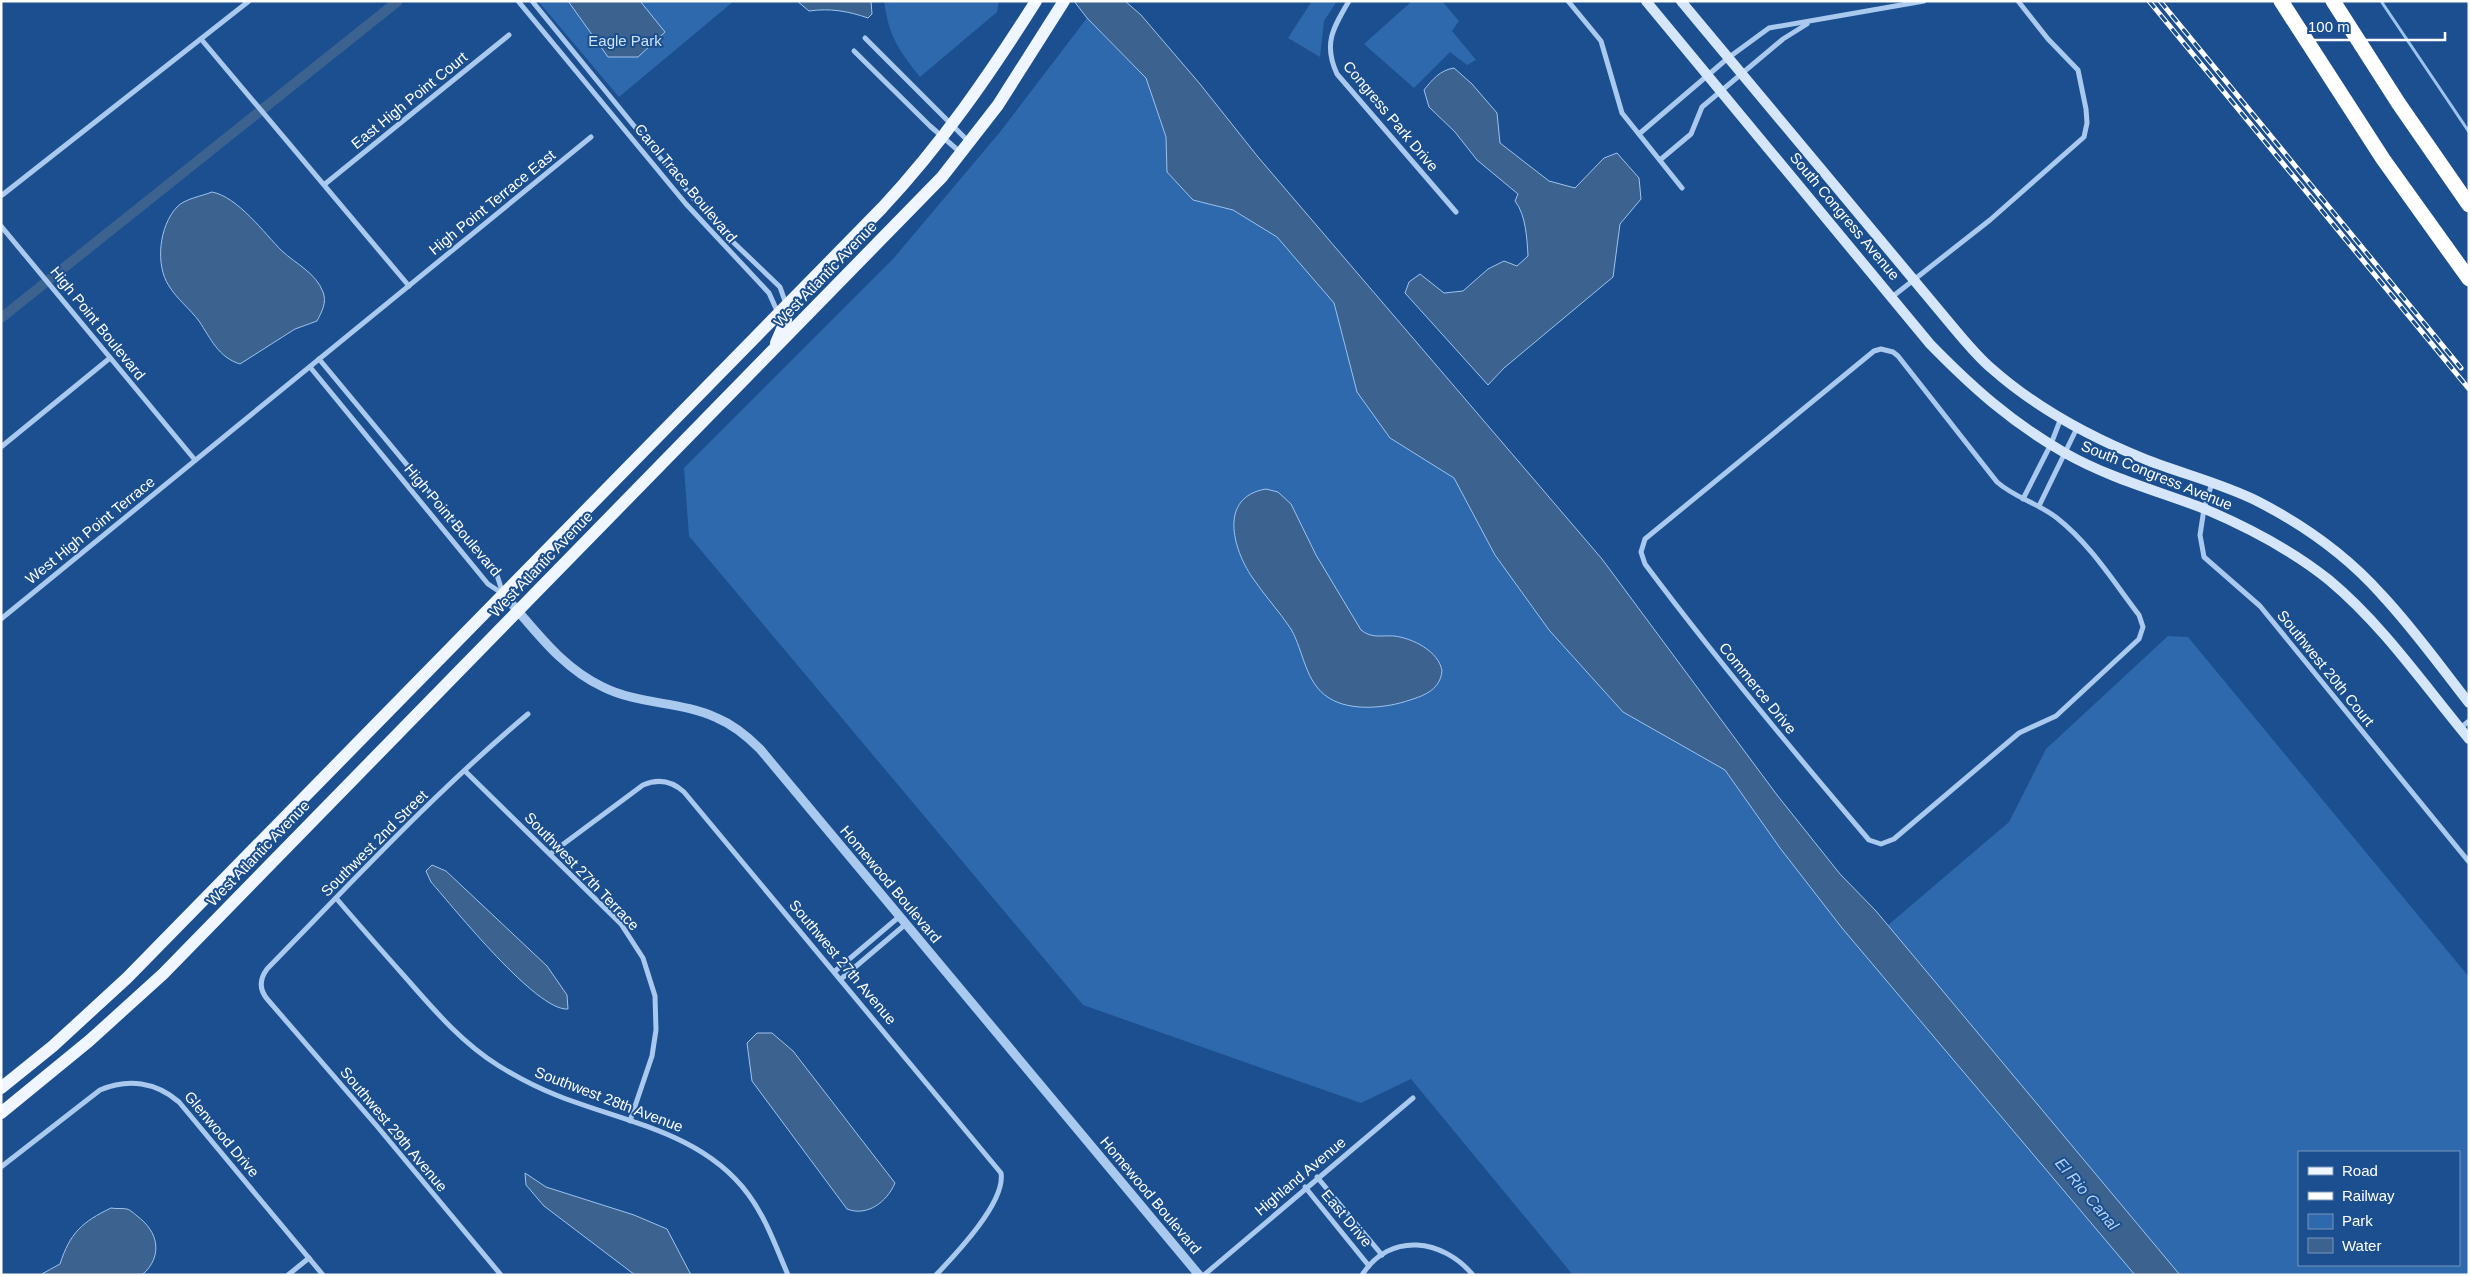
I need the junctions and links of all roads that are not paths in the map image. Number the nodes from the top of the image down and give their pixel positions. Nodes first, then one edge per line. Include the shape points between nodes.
1 (249, 1) edge
2 (518, 1) edge
3 (532, 1) edge
4 (1036, 1) edge
5 (1349, 1) edge
6 (1568, 1) edge
7 (1646, 1) edge
8 (1681, 1) edge
9 (1924, 1) edge
10 (2018, 1) edge
11 (2281, 1) edge
12 (2333, 1) edge
13 (1062, 4) edge
14 (1811, 22) junction
15 (509, 35) dead end
16 (865, 38) dead end
17 (201, 39) junction
18 (854, 51) dead end
19 (1728, 58) junction
20 (1742, 74) junction
21 (1708, 78) junction
22 (1720, 92) junction
23 (951, 125) junction
24 (1639, 134) junction
25 (591, 137) dead end
26 (942, 137) junction
27 (966, 148) junction
28 (1660, 160) junction
29 (325, 184) junction
30 (1682, 188) dead end
31 (1, 196) edge
32 (2469, 204) edge
33 (1456, 212) dead end
34 (1, 226) edge
35 (2469, 279) edge
36 (1914, 281) junction
37 (409, 286) junction
38 (1892, 297) junction
39 (782, 309) junction
40 (772, 352) junction
41 (110, 358) junction
42 (319, 360) junction
43 (310, 367) junction
44 (2061, 418) junction
45 (2077, 428) junction
46 (2051, 444) junction
47 (1, 447) edge
48 (2066, 453) junction
49 (195, 460) junction
50 (2212, 483) junction
51 (2023, 499) junction
52 (2039, 506) junction
53 (2204, 509) junction
54 (503, 594) junction
55 (518, 611) junction
56 (1, 619) edge
57 (2469, 703) edge
58 (528, 714) dead end
59 (2469, 721) edge
60 (2460, 728) junction
61 (2469, 739) edge
62 (465, 771) junction
63 (285, 817) junction
64 (300, 833) junction
65 (550, 854) junction
66 (2469, 862) edge
67 (336, 898) junction
68 (901, 916) junction
69 (907, 924) junction
70 (834, 972) junction
71 (841, 979) junction
72 (268, 1000) joint
73 (1, 1088) edge
74 (1413, 1098) dead end
75 (1, 1113) edge
76 (630, 1121) junction
77 (1, 1168) edge
78 (1317, 1177) junction
79 (1305, 1187) junction
80 (1382, 1255) junction
81 (309, 1258) junction
82 (1369, 1266) junction
83 (288, 1275) edge
84 (324, 1275) edge
85 (501, 1275) edge
86 (788, 1275) edge
87 (936, 1275) edge
88 (1199, 1275) edge
89 (1204, 1275) edge
90 (1362, 1275) edge
91 (1473, 1275) edge

1 - 17 street
2 - 39 street, Carol Trace Boulevard via 686,204
3 - 39 street, Carol Trace Boulevard via 693,198 780,287
4 - 23 main road, West Atlantic Avenue
5 - 33 street, Congress Park Drive via 1334,26 1330,45 1331,61 1337,74
6 - 24 street via 1601,41 1622,113
7 - 21 main road, South Congress Avenue
8 - 19 main road, South Congress Avenue
9 - 14 street
10 - 36 street via 2078,70 2086,109 2084,137 2020,195
11 - 35 highway via 2383,158
12 - 32 highway via 2404,112
13 - 27 main road, West Atlantic Avenue via 998,105
14 - 19 street via 1769,28
14 - 20 street via 1783,39
15 - 29 street, East High Point Court
16 - 23 street
17 - 29 street
17 - 31 street
18 - 26 street
19 - 20 main road, South Congress Avenue
19 - 21 street
20 - 22 street
20 - 36 main road, South Congress Avenue
21 - 22 main road, South Congress Avenue
21 - 24 street
22 - 28 street via 1702,107 1691,134
22 - 38 main road, South Congress Avenue
23 - 26 main road, West Atlantic Avenue
23 - 27 street
24 - 28 street
25 - 37 street, High Point Terrace East
26 - 27 street
26 - 39 main road, West Atlantic Avenue via 894,195
27 - 40 main road, West Atlantic Avenue via 942,177
28 - 30 street
29 - 37 street
34 - 41 street, High Point Boulevard
36 - 38 street
36 - 44 main road, South Congress Avenue via 1991,368
37 - 42 street
38 - 46 main road, South Congress Avenue via 1930,344 1972,386 2010,419
39 - 40 main road via 786,320
39 - 54 main road, West Atlantic Avenue
40 - 55 main road, West Atlantic Avenue
41 - 47 street
41 - 49 street, High Point Boulevard
42 - 43 street
42 - 54 street, High Point Boulevard via 496,572
43 - 49 street
43 - 54 street, High Point Boulevard via 488,584
44 - 45 main road, South Congress Avenue
44 - 46 street
45 - 48 street
45 - 50 main road, South Congress Avenue via 2146,459
46 - 48 main road, South Congress Avenue
46 - 51 street
48 - 52 street
48 - 53 main road, South Congress Avenue via 2135,485
49 - 56 street, West High Point Terrace
50 - 53 street, Southwest 20th Court
50 - 57 main road, South Congress Avenue via 2256,501 2305,530 2342,558 2392,606
51 - 52 street, Commerce Drive
51 - 52 street, Commerce Drive via 1997,482 1898,356 1881,349 1874,351 1645,539 1640,552 1645,564 1698,634 1778,732 1869,840 1881,844 1894,839 2019,733 2056,716 2142,634 2139,615 2080,536
53 - 60 main road, South Congress Avenue via 2244,527 2328,580 2392,644
53 - 66 street, Southwest 20th Court via 2200,542 2209,563 2260,606
54 - 55 street, Homewood Boulevard
54 - 63 main road, West Atlantic Avenue
55 - 64 main road, West Atlantic Avenue
55 - 68 street, Homewood Boulevard via 549,648 603,688 639,700 716,717 747,736
58 - 62 street, Southwest 2nd Street
59 - 60 street
60 - 61 main road, South Congress Avenue
62 - 65 street, Southwest 27th Terrace
62 - 67 street, Southwest 2nd Street
63 - 64 main road
63 - 73 main road, West Atlantic Avenue via 93,1010
64 - 75 main road, West Atlantic Avenue via 129,1006
65 - 70 street, Southwest 27th Avenue via 650,782 665,781 684,792
65 - 76 street, Southwest 27th Terrace via 621,924 643,958 652,983 656,1010 654,1043
67 - 72 street, Southwest 2nd Street via 263,974 261,988
67 - 76 street, Southwest 28th Avenue via 440,1018 480,1053 538,1088
68 - 69 street, Homewood Boulevard
68 - 70 street
69 - 71 street
69 - 88 street, Homewood Boulevard
70 - 71 street, Southwest 27th Avenue
71 - 87 street, Southwest 27th Avenue via 1001,1173 998,1192 972,1233
72 - 85 street, Southwest 29th Avenue
74 - 78 street, Highland Avenue
76 - 86 street, Southwest 28th Avenue via 691,1144 732,1176 747,1192 763,1218
77 - 81 street, Glenwood Drive via 100,1090 130,1083 153,1086 179,1102
78 - 79 street, Highland Avenue
78 - 80 street, East Drive
79 - 82 street, East Drive
79 - 89 street, Highland Avenue
80 - 82 street, East Drive
80 - 91 street, East Drive via 1403,1246 1428,1246 1452,1255
81 - 83 street
81 - 84 street, Glenwood Drive
82 - 90 street, East Drive

